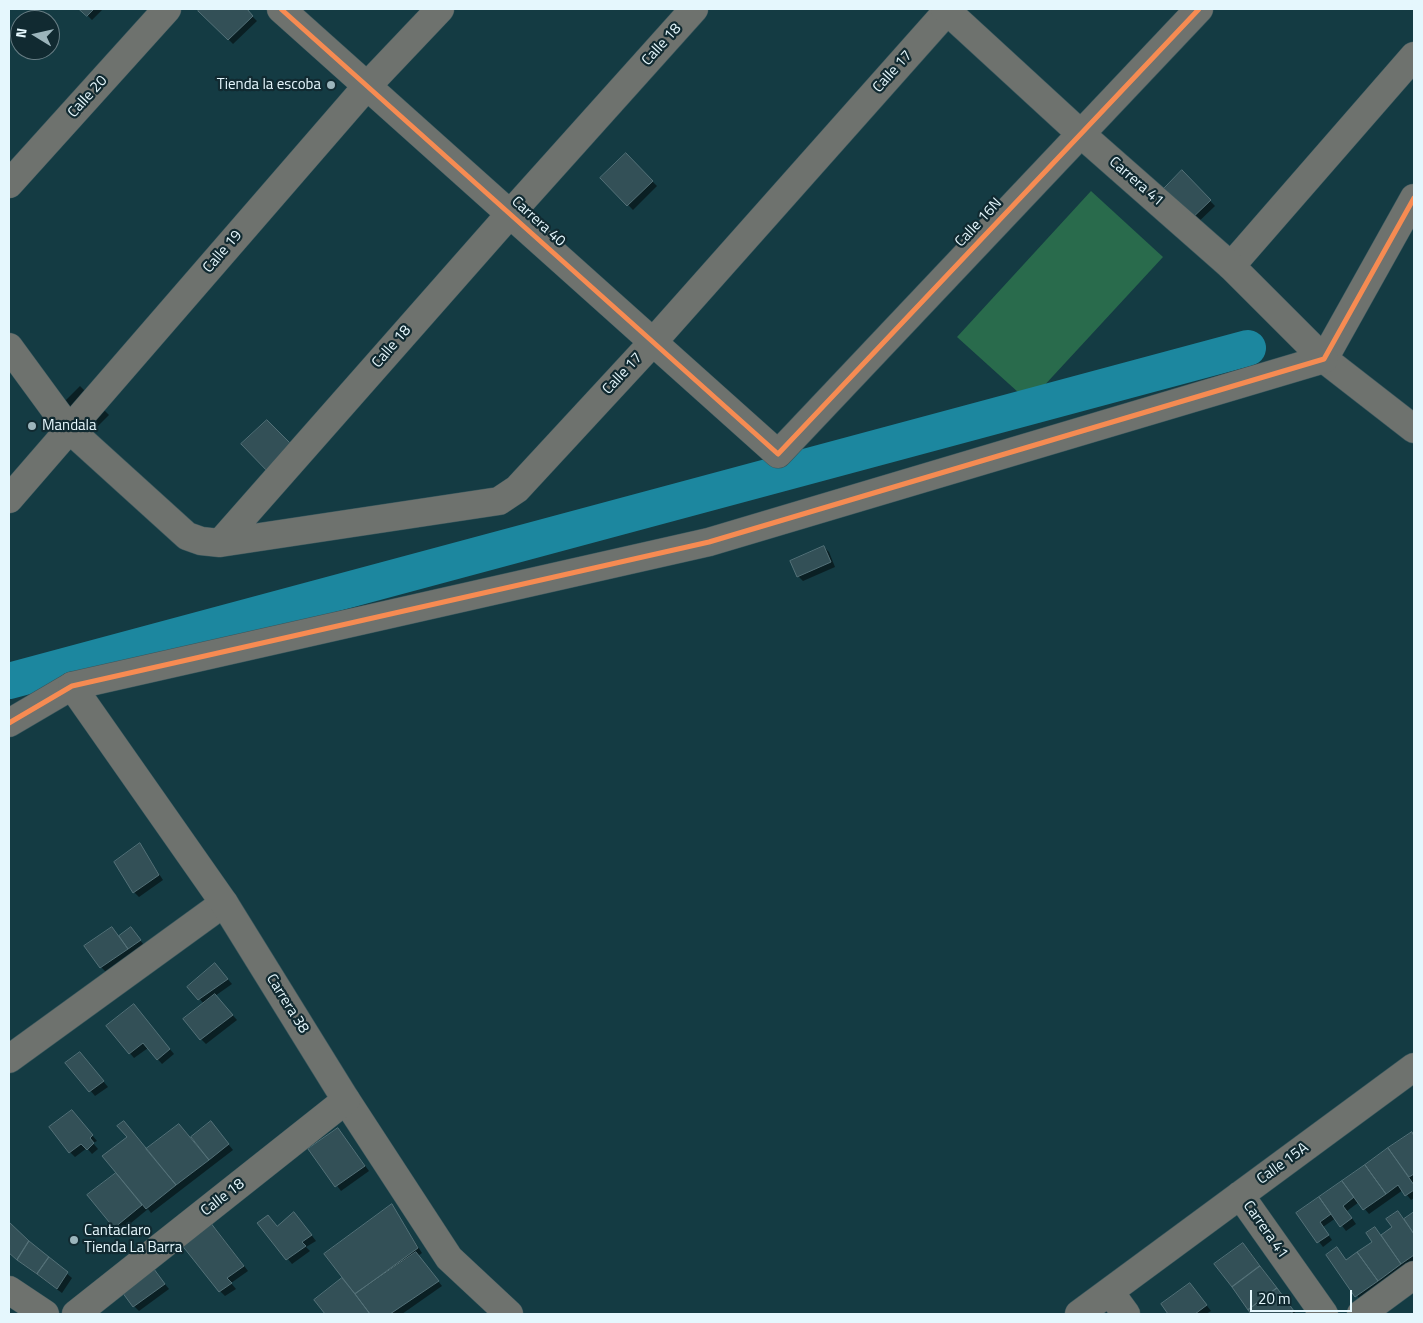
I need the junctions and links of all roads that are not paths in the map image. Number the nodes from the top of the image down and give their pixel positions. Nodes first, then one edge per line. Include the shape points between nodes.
1 (167, 9) edge
2 (281, 9) edge
3 (440, 9) edge
4 (694, 9) edge
5 (1198, 9) edge
6 (947, 10) edge
7 (1414, 56) edge
8 (367, 86) junction
9 (1081, 134) junction
10 (9, 184) edge
11 (1414, 198) edge
12 (510, 214) junction
13 (1231, 266) junction
14 (653, 342) junction
15 (9, 347) edge
16 (1324, 359) junction
17 (69, 429) junction
18 (1414, 429) edge
19 (778, 454) joint
20 (9, 499) edge
21 (220, 543) junction
22 (72, 686) junction
23 (9, 723) edge
24 (224, 903) junction
25 (9, 1059) edge
26 (1414, 1067) edge
27 (346, 1100) junction
28 (1240, 1195) junction
29 (1414, 1275) edge
30 (9, 1290) edge
31 (1110, 1292) junction
32 (45, 1314) edge
33 (76, 1314) edge
34 (509, 1314) edge
35 (1079, 1314) edge
36 (1126, 1314) edge
37 (1324, 1314) edge
38 (1361, 1314) edge

1 - 10 street, Calle 20
2 - 8 street, Carrera 40
3 - 8 street, Calle 19
4 - 12 street, Calle 18
5 - 9 street, Calle 16N
6 - 9 street, Carrera 41
6 - 14 street, Calle 17
7 - 13 street
8 - 12 street, Carrera 40
8 - 17 street, Calle 19
9 - 13 street, Carrera 41
9 - 19 street, Calle 16N
11 - 16 street
12 - 14 street, Carrera 40
12 - 21 street, Calle 18
13 - 16 street, Carrera 41
14 - 19 street, Carrera 40
14 - 21 street, Calle 17 via 517,489 499,501
15 - 17 street
16 - 18 street, Carrera 41
16 - 22 street via 709,542
17 - 20 street, Calle 19
17 - 21 street via 187,536
22 - 23 street
22 - 24 street, Carrera 38
24 - 25 street
24 - 27 street, Carrera 38
26 - 28 street, Calle 15A
27 - 33 street, Calle 18
27 - 34 street, Carrera 38 via 449,1258
28 - 31 street, Calle 15A
28 - 37 street, Carrera 41
29 - 38 street
30 - 32 street
31 - 35 street, Calle 15A
31 - 36 street

